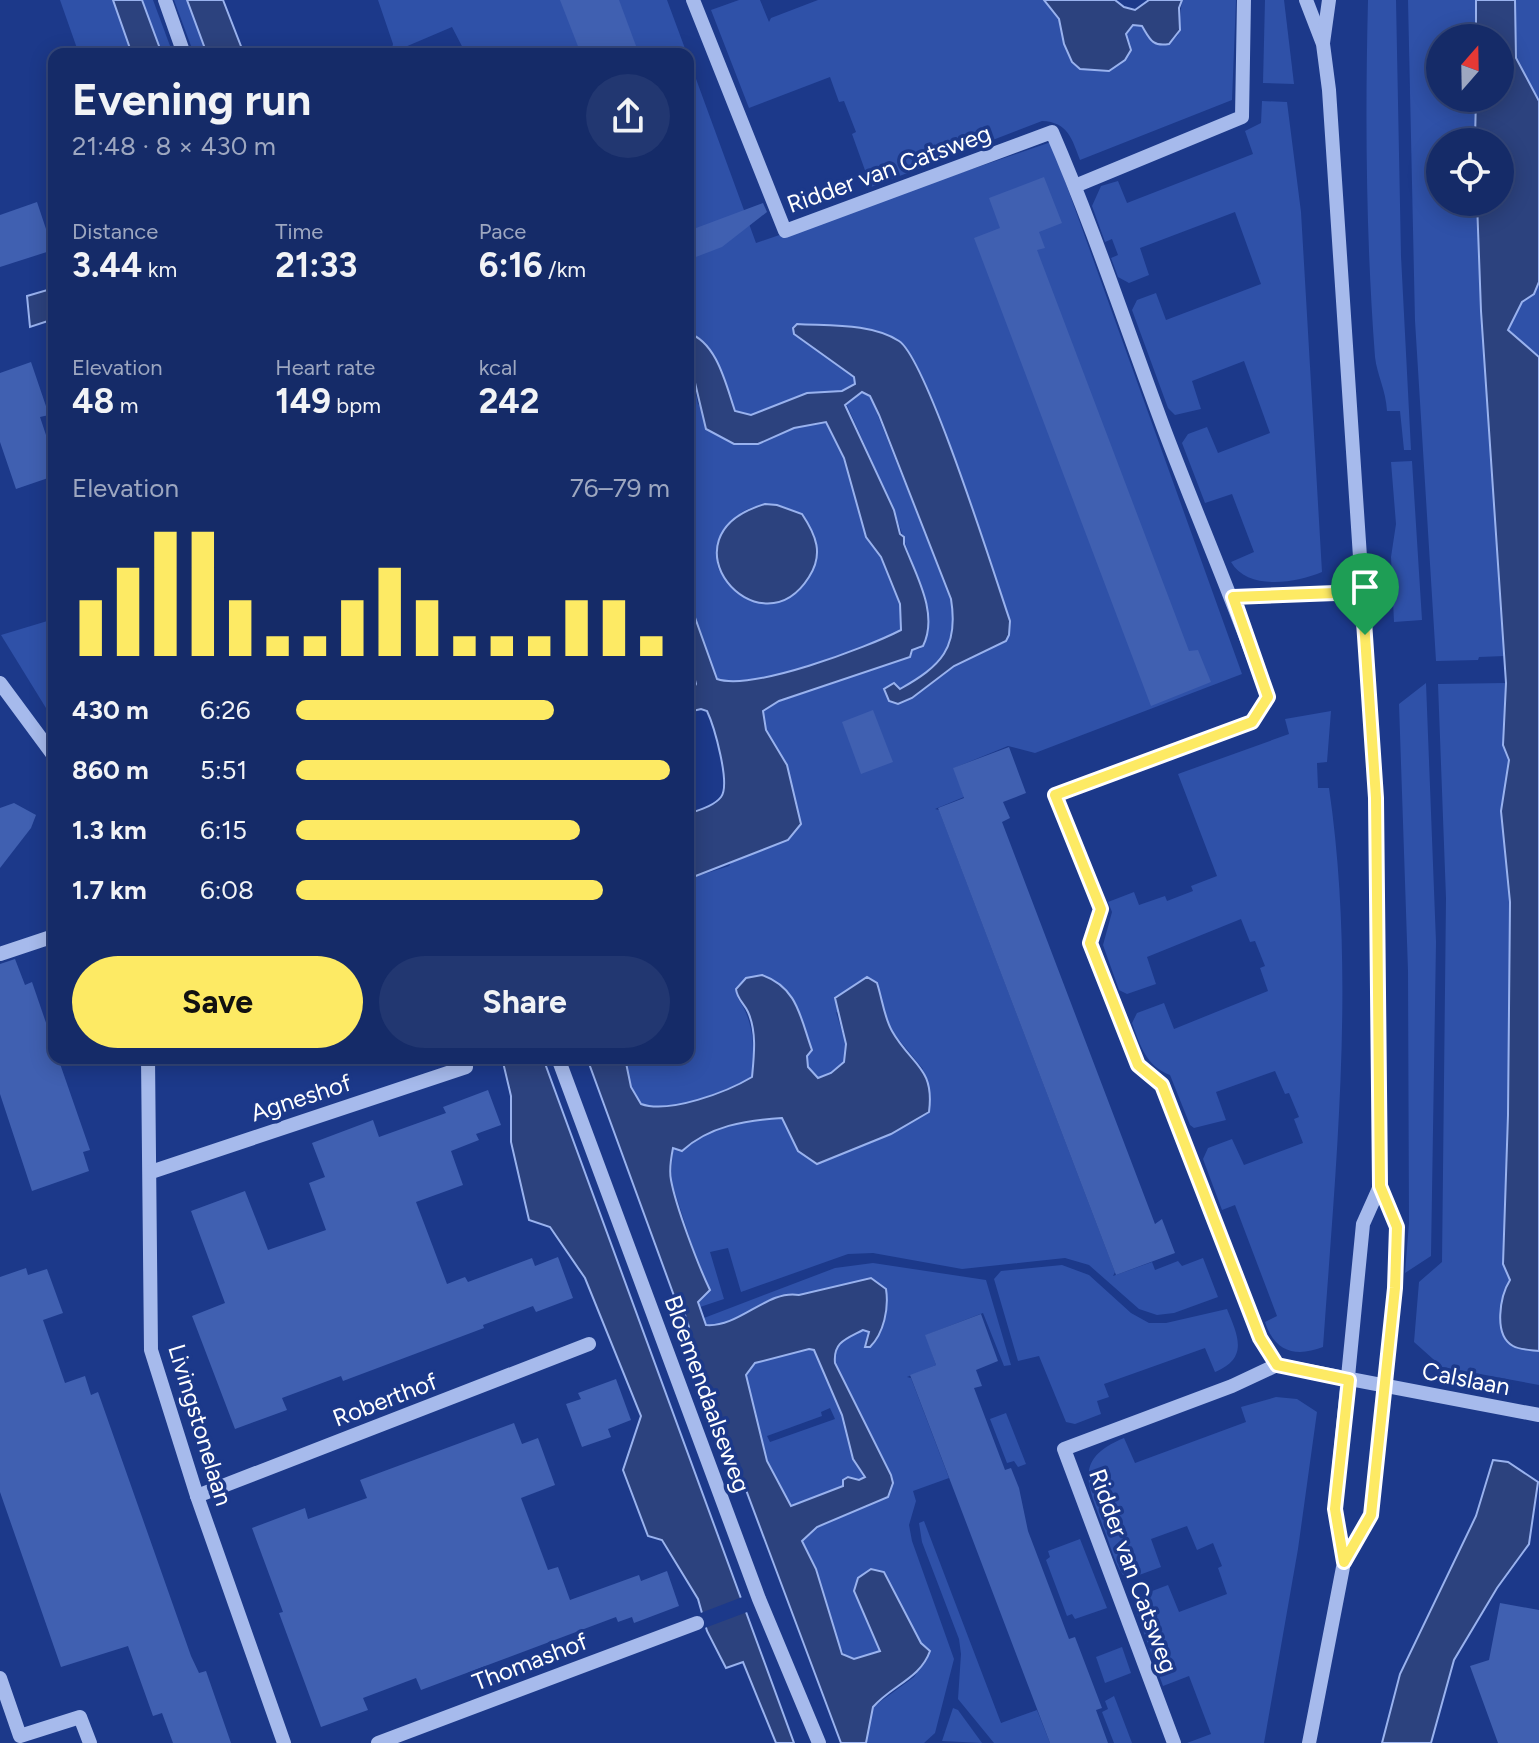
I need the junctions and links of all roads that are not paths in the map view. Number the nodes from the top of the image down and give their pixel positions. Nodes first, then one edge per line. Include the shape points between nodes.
1 (165, 0) edge
2 (693, 0) edge
3 (1244, 0) edge
4 (1306, 0) edge
5 (1329, 0) edge
6 (1323, 44) junction
7 (182, 48) edge
8 (1075, 186) junction
9 (1362, 592) junction
10 (1233, 597) junction
11 (0, 683) edge
12 (48, 748) edge
13 (48, 938) edge
14 (0, 954) edge
15 (148, 1064) edge
16 (560, 1064) edge
17 (466, 1067) dead end
18 (151, 1172) junction
19 (1380, 1186) junction
20 (589, 1344) dead end
21 (1277, 1365) junction
22 (1349, 1380) junction
23 (1385, 1386) junction
24 (1539, 1415) edge
25 (197, 1496) junction
26 (1344, 1562) junction
27 (697, 1623) dead end
28 (0, 1678) edge
29 (90, 1743) edge
30 (284, 1743) edge
31 (378, 1743) edge
32 (819, 1743) edge
33 (1174, 1743) edge
34 (1309, 1743) edge

1 - 7 street
2 - 8 street, Ridder van Catsweg via 785,231 1052,132
3 - 8 street via 1242,117
4 - 6 street
5 - 6 street
6 - 9 street
8 - 10 street, Ridder van Catsweg
9 - 10 street
9 - 19 street via 1376,798
10 - 21 street, Ridder van Catsweg via 1268,697 1252,722 1055,795 1101,909 1090,943 1116,1011 1138,1065 1162,1085 1260,1338
11 - 12 street
13 - 14 street
15 - 18 street, Livingstonelaan
16 - 32 street, Bloemendaalseweg via 759,1599
17 - 18 street, Agneshof
18 - 25 street, Livingstonelaan via 151,1350
19 - 22 street via 1363,1224
19 - 23 street via 1397,1227
20 - 25 street, Roberthof
21 - 22 street
21 - 33 street, Ridder van Catsweg via 1064,1449
22 - 23 street, Calslaan
22 - 26 street via 1335,1509
23 - 24 street, Calslaan
23 - 26 street via 1371,1515
25 - 30 street, Livingstonelaan
26 - 34 street
27 - 31 street, Thomashof
28 - 29 street via 20,1736 80,1717

